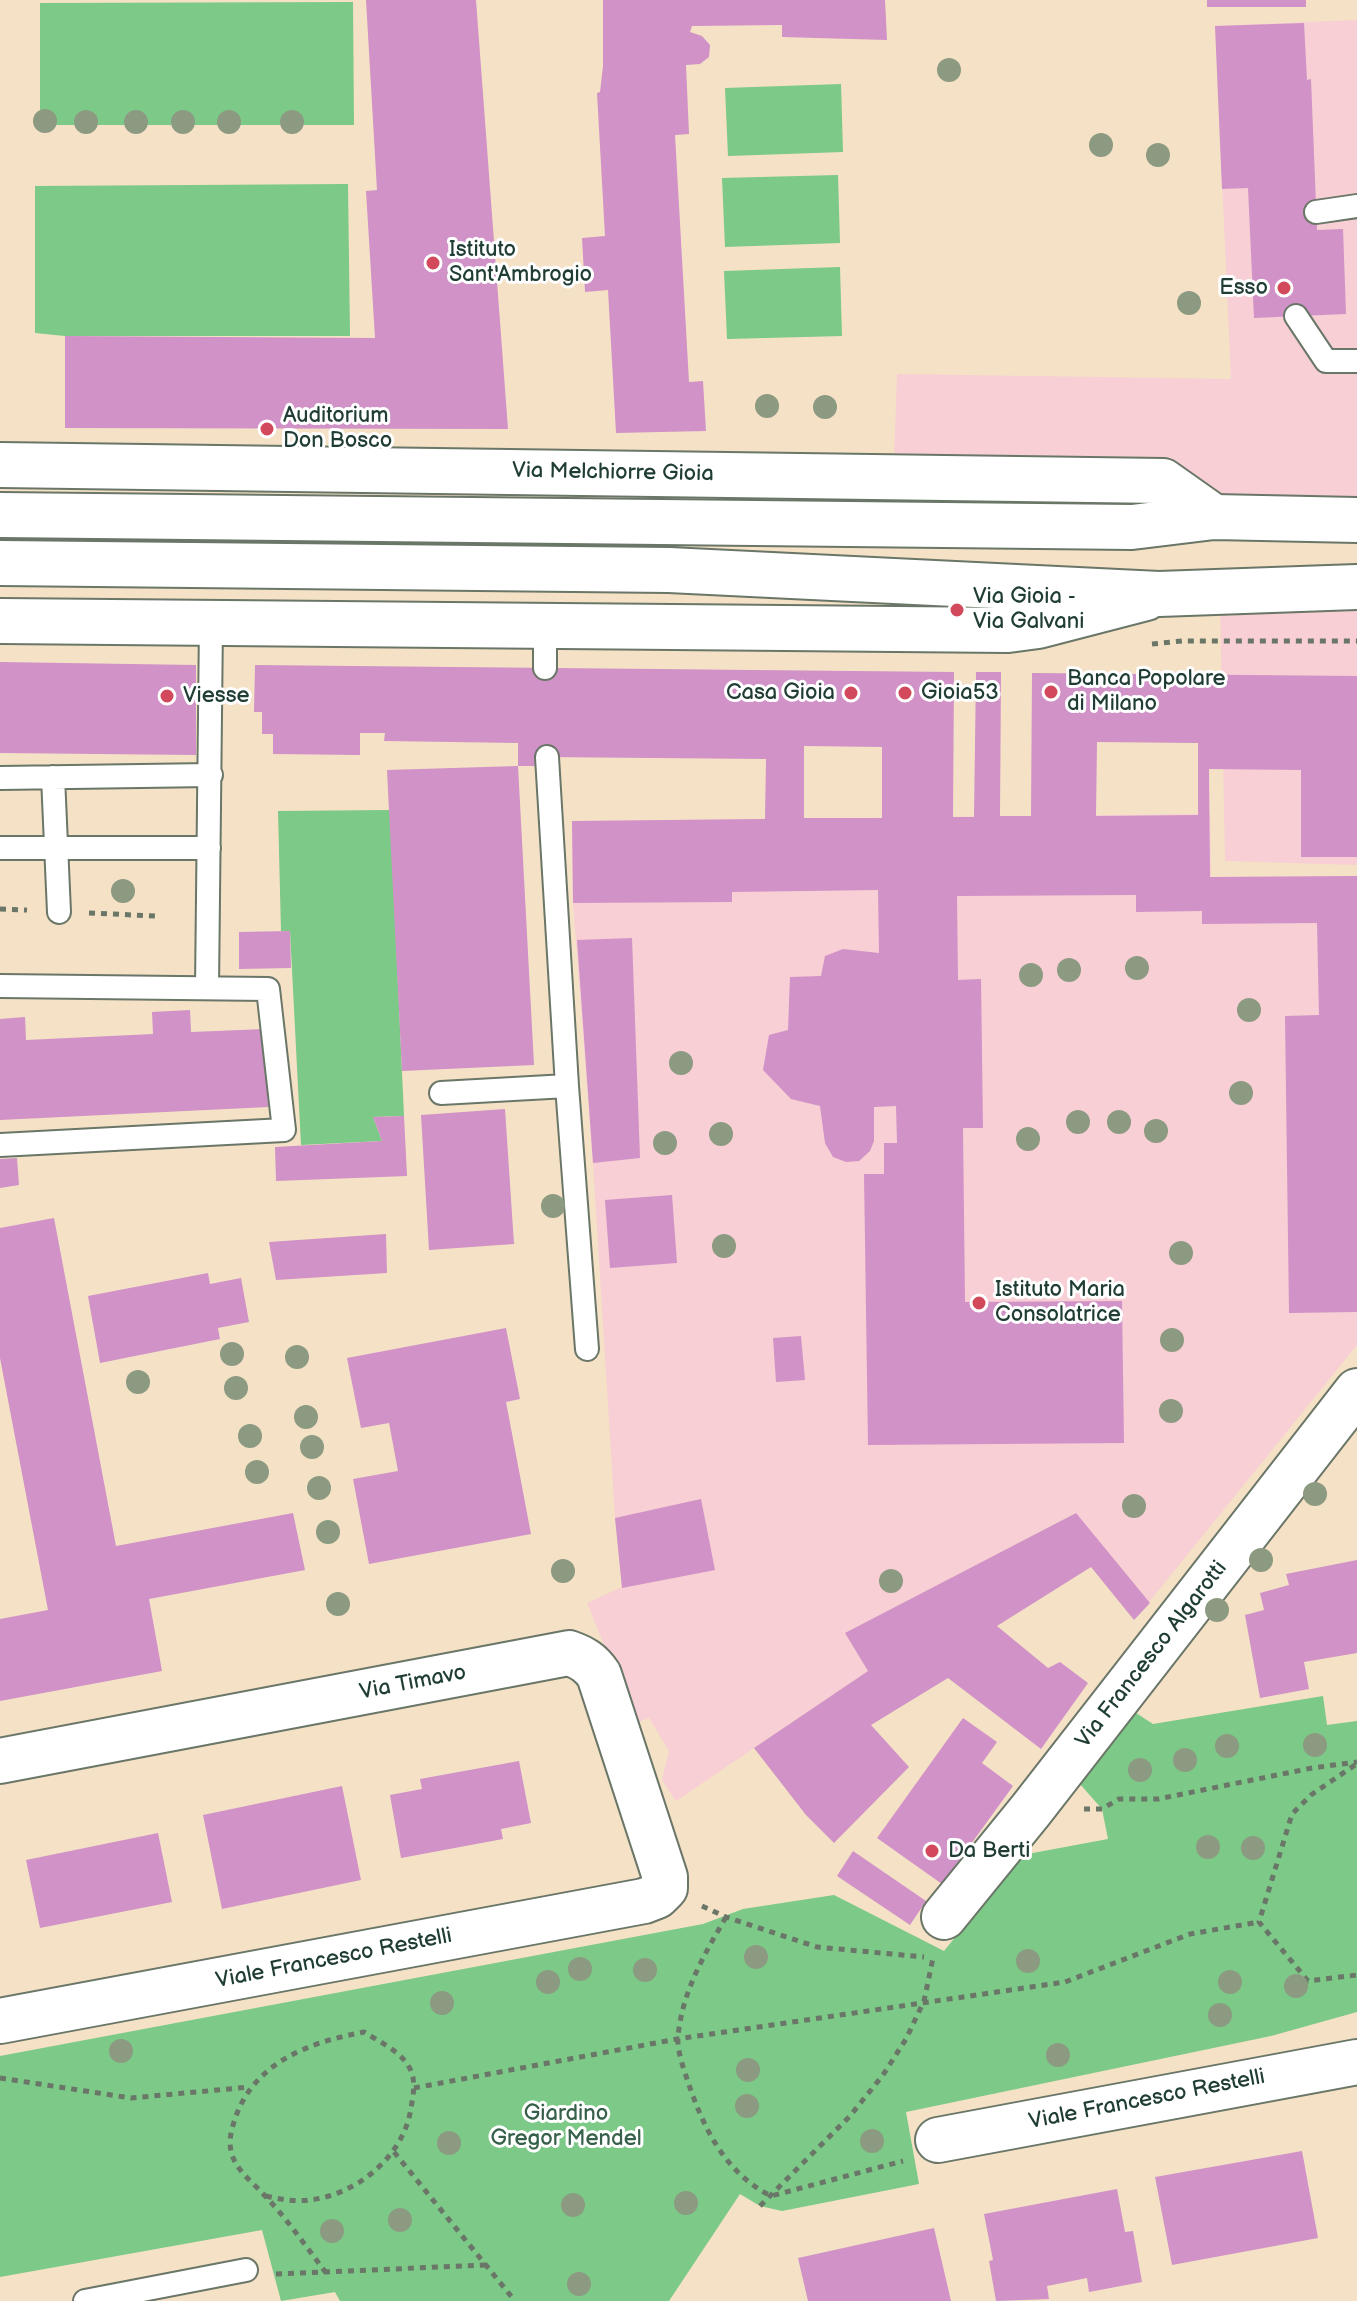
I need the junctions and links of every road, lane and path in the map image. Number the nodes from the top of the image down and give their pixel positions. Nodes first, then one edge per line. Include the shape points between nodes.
1 (1357, 206) edge
2 (1316, 212) dead end
3 (1296, 316) dead end
4 (1357, 361) edge
5 (0, 465) edge
6 (0, 515) edge
7 (1214, 517) junction
8 (1357, 520) edge
9 (0, 563) edge
10 (1357, 587) edge
11 (1159, 594) junction
12 (0, 621) edge
13 (211, 623) junction
14 (1357, 641) edge
15 (1152, 644) dead end
16 (547, 757) dead end
17 (211, 775) junction
18 (53, 777) junction
19 (0, 778) edge
20 (0, 848) edge
21 (55, 848) junction
22 (209, 848) junction
23 (59, 912) dead end
24 (0, 986) edge
25 (207, 988) junction
26 (567, 1086) junction
27 (441, 1093) dead end
28 (0, 1145) edge
29 (587, 1349) dead end
30 (1357, 1391) edge
31 (0, 1761) edge
32 (1357, 1763) edge
33 (1031, 1810) junction
34 (665, 1888) joint
35 (944, 1917) dead end
36 (1259, 1922) junction
37 (1357, 1975) edge
38 (924, 2001) junction
39 (0, 2021) edge
40 (677, 2039) junction
41 (1357, 2062) edge
42 (0, 2078) edge
43 (251, 2087) junction
44 (414, 2088) junction
45 (938, 2140) joint
46 (394, 2152) junction
47 (266, 2196) junction
48 (771, 2196) junction
49 (760, 2206) dead end
50 (487, 2265) junction
51 (246, 2270) joint
52 (327, 2274) junction
53 (85, 2301) edge
54 (515, 2301) edge

1 - 2 lane
3 - 4 lane via 1326,361
5 - 7 street, Via Melchiorre Gioia via 1163,481
6 - 7 street via 1132,527
7 - 8 street
9 - 11 street via 669,570
10 - 11 street
11 - 13 street via 1008,630 545,647
12 - 13 street
13 - 17 lane
14 - 15 path
16 - 26 lane
17 - 18 lane
17 - 22 lane
18 - 19 lane
18 - 21 lane
20 - 21 lane
21 - 22 lane
21 - 23 lane
22 - 25 lane
24 - 25 lane
25 - 28 lane via 268,989 284,1130
26 - 27 lane
26 - 29 lane
30 - 33 street, Via Francesco Algarotti
31 - 34 street, Via Timavo via 569,1653 582,1657 599,1675
32 - 33 path via 1158,1799 1119,1799 1102,1809
32 - 36 path via 1292,1814
33 - 35 street, Via Francesco Algarotti
34 - 39 street, Viale Francesco Restelli via 644,1901
36 - 37 path via 1308,1981
36 - 38 path via 1190,1934 1065,1982
38 - 40 path
38 - 40 path via 934,1958 817,1947 726,1917 693,1974
38 - 48 path via 883,2075
40 - 44 path
40 - 48 path via 700,2116 719,2149 737,2173
41 - 45 street, Viale Francesco Restelli
42 - 43 path via 131,2098
43 - 44 path via 295,2052 364,2032 403,2060
43 - 47 path via 230,2135 232,2155 248,2181
44 - 46 path via 408,2126
45 - 48 path via 914,2158
46 - 47 path via 366,2178 333,2194 308,2200
46 - 50 path
47 - 52 path
48 - 49 path
50 - 52 path
50 - 54 path
51 - 52 path
51 - 53 lane

